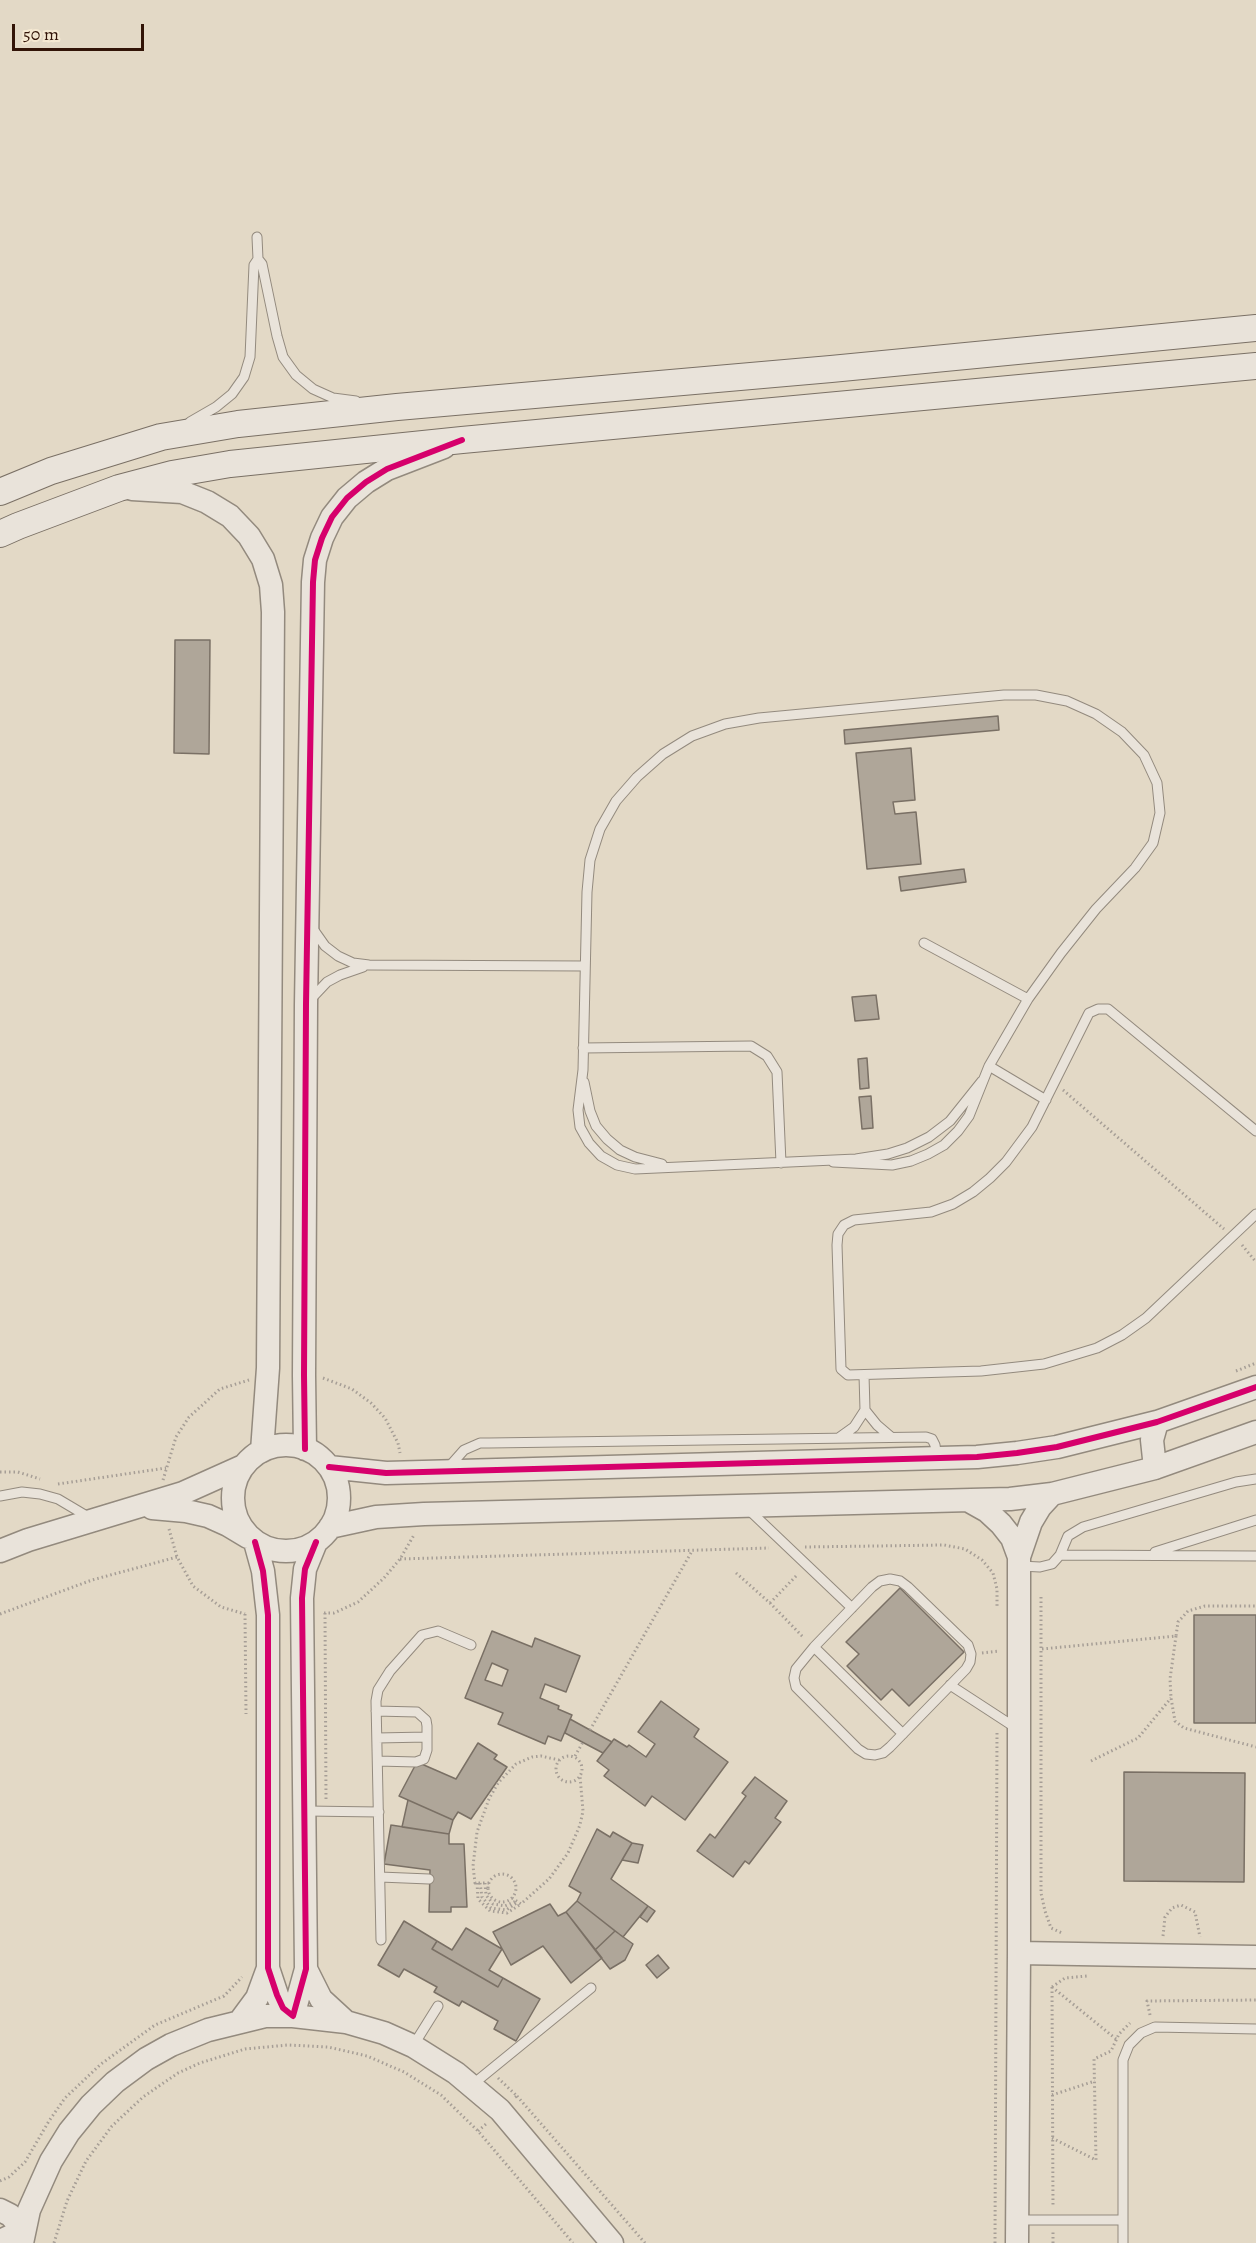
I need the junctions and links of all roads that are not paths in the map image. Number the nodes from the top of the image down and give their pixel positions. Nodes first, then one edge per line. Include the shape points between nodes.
1 (257, 237) dead end
2 (258, 259) junction
3 (1256, 328) edge
4 (1256, 366) edge
5 (397, 407) junction
6 (161, 437) junction
7 (462, 440) junction
8 (119, 488) junction
9 (0, 492) edge
10 (0, 534) edge
11 (308, 918) junction
12 (924, 943) dead end
13 (369, 965) junction
14 (585, 966) junction
15 (1028, 999) junction
16 (306, 1004) junction
17 (583, 1048) junction
18 (989, 1066) junction
19 (583, 1070) junction
20 (982, 1081) junction
21 (1046, 1100) junction
22 (1256, 1131) edge
23 (833, 1162) junction
24 (781, 1163) junction
25 (668, 1166) junction
26 (1256, 1214) edge
27 (864, 1375) junction
28 (1256, 1387) edge
29 (865, 1410) junction
30 (1157, 1422) junction
31 (1256, 1432) edge
32 (891, 1437) junction
33 (839, 1438) junction
34 (305, 1449) junction
35 (262, 1451) junction
36 (937, 1458) junction
37 (241, 1467) junction
38 (329, 1467) junction
39 (1155, 1468) junction
40 (445, 1471) junction
41 (1256, 1479) edge
42 (1052, 1494) junction
43 (0, 1496) edge
44 (971, 1502) junction
45 (163, 1504) junction
46 (745, 1506) junction
47 (94, 1520) junction
48 (1256, 1520) edge
49 (323, 1534) junction
50 (252, 1539) junction
51 (0, 1551) edge
52 (1060, 1555) junction
53 (1145, 1555) junction
54 (1256, 1556) edge
55 (1026, 1563) junction
56 (852, 1608) junction
57 (471, 1644) dead end
58 (814, 1647) junction
59 (950, 1685) junction
60 (376, 1711) junction
61 (1018, 1729) junction
62 (903, 1734) junction
63 (427, 1737) junction
64 (377, 1738) junction
65 (378, 1761) junction
66 (303, 1811) junction
67 (379, 1812) junction
68 (380, 1877) junction
69 (429, 1879) dead end
70 (381, 1940) dead end
71 (1019, 1953) junction
72 (1256, 1957) edge
73 (268, 1968) junction
74 (306, 1969) junction
75 (591, 1988) dead end
76 (438, 2006) dead end
77 (293, 2016) junction
78 (240, 2021) junction
79 (346, 2022) junction
80 (1256, 2029) edge
81 (413, 2046) junction
82 (472, 2085) junction
83 (37, 2189) junction
84 (0, 2208) edge
85 (1017, 2220) junction
86 (1124, 2220) junction
87 (23, 2237) edge
88 (0, 2241) edge
89 (612, 2243) edge
90 (1017, 2243) edge
91 (1123, 2243) edge

1 - 2 lane
2 - 5 lane via 277,336 296,375 333,398
2 - 6 lane via 254,265 250,357 244,377 216,407
3 - 5 main road
4 - 7 main road
5 - 6 main road via 238,424
6 - 9 main road via 51,471
7 - 8 main road via 230,464
7 - 11 street via 387,469 366,482 347,498 322,538 313,582
8 - 10 main road
8 - 35 street via 182,492 207,501 230,516 249,536 263,559 271,585 268,1368
11 - 13 lane via 325,946 353,963
11 - 16 street
12 - 15 lane
13 - 14 lane
13 - 16 lane via 327,982
14 - 15 lane via 590,860 600,829 616,801 637,777 692,736 725,724 759,718 1036,695 1067,701 1122,732 1144,755 1158,783 1160,813 1153,843
14 - 17 lane
15 - 18 lane
16 - 34 street
17 - 19 lane
17 - 24 lane via 751,1046 767,1056 777,1072
18 - 20 lane
18 - 21 lane
19 - 25 lane via 590,1111 607,1139 635,1157
19 - 25 lane via 578,1110 580,1127 588,1143 617,1165 635,1169
20 - 23 lane via 950,1121 929,1137 888,1154
20 - 23 lane via 969,1116 958,1131 928,1154 892,1165
21 - 22 lane via 1089,1013 1108,1009
21 - 27 lane via 1020,1146 973,1192 931,1212 854,1220 838,1234 842,1369 848,1375
23 - 24 lane
24 - 25 lane
26 - 27 lane via 1146,1318 1097,1348 1016,1368
27 - 29 lane
28 - 30 street
29 - 32 lane
29 - 33 lane via 854,1427
30 - 36 street via 1047,1449
30 - 39 street via 1152,1440
31 - 39 street
32 - 33 lane
32 - 36 lane via 932,1439
33 - 40 lane via 480,1443 464,1450
34 - 35 street via 276,1446
34 - 38 street
35 - 37 street
36 - 40 street
37 - 45 street
37 - 50 street via 233,1503 238,1521
38 - 40 street via 372,1473
38 - 49 street via 339,1497 337,1513
39 - 42 street
41 - 52 lane via 1083,1527 1068,1536
42 - 44 street
42 - 55 street via 1030,1522
43 - 47 lane via 40,1494 58,1499
44 - 46 street
44 - 55 street via 1001,1524
45 - 47 street
45 - 50 street via 208,1516
46 - 49 street via 376,1517
46 - 56 lane
47 - 51 street
48 - 53 lane
49 - 50 street via 301,1549 285,1551 270,1549
49 - 66 street via 305,1569
50 - 73 street via 262,1571 268,1615
52 - 53 lane
52 - 55 lane via 1052,1564
53 - 54 lane
55 - 61 street
56 - 58 lane
56 - 59 lane via 880,1581 900,1581 968,1646 970,1662
57 - 60 lane via 438,1631 422,1635 383,1680
58 - 62 lane
58 - 62 lane via 796,1669 796,1686 858,1749 866,1754 883,1753
59 - 61 lane
59 - 62 lane
60 - 63 lane via 417,1712 426,1720
60 - 64 lane
61 - 71 street
63 - 64 lane
63 - 65 lane via 427,1755 420,1761
64 - 65 lane
65 - 67 lane
66 - 67 lane
66 - 74 street
67 - 68 lane
68 - 69 lane
68 - 70 lane
71 - 72 street
71 - 85 street
73 - 77 street via 277,1995
73 - 78 street via 257,1998
74 - 77 street
74 - 79 street via 321,1999
75 - 82 lane
76 - 81 lane
77 - 78 street
77 - 79 street
78 - 83 street via 171,2045 115,2082 69,2132
79 - 81 street
80 - 86 lane via 1155,2027 1141,2033 1129,2045 1123,2060
81 - 82 street
82 - 89 street via 517,2129
83 - 84 street
83 - 87 street
84 - 87 street via 10,2215
85 - 86 lane
85 - 90 street
86 - 91 lane
87 - 88 street

